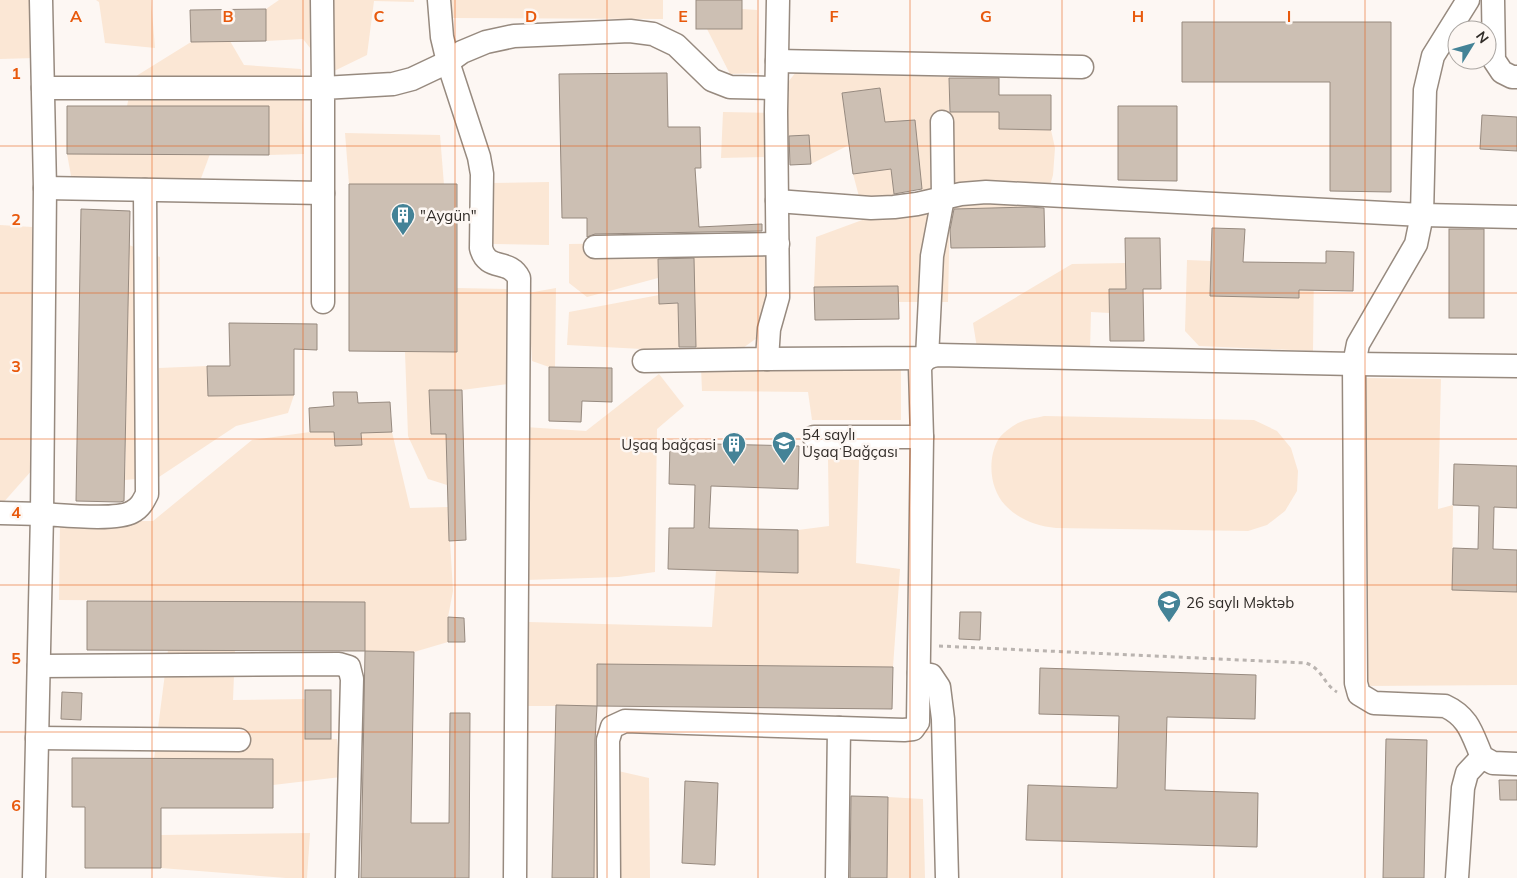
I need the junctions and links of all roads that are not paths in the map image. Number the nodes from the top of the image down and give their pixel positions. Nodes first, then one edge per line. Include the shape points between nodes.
1 (41, 0) edge
2 (322, 0) edge
3 (439, 0) edge
4 (778, 0) edge
5 (1468, 0) edge
6 (1493, 0) edge
7 (777, 60) junction
8 (448, 62) junction
9 (1082, 66) dead end
10 (1517, 76) edge
11 (43, 88) junction
12 (323, 88) junction
13 (776, 88) junction
14 (942, 122) dead end
15 (46, 188) junction
16 (145, 190) junction
17 (323, 193) junction
18 (943, 198) junction
19 (777, 201) junction
20 (1422, 215) junction
21 (1517, 217) edge
22 (778, 244) junction
23 (595, 247) dead end
24 (323, 302) dead end
25 (927, 358) junction
26 (767, 360) junction
27 (644, 361) dead end
28 (1354, 364) junction
29 (1517, 366) edge
30 (814, 437) dead end
31 (922, 437) junction
32 (0, 513) edge
33 (42, 514) junction
34 (39, 666) junction
35 (919, 672) junction
36 (839, 728) junction
37 (37, 738) junction
38 (239, 740) dead end
39 (1482, 757) junction
40 (1517, 764) edge
41 (34, 878) edge
42 (347, 878) edge
43 (515, 878) edge
44 (609, 878) edge
45 (837, 878) edge
46 (947, 878) edge
47 (1457, 878) edge

1 - 11 street
2 - 12 street
3 - 8 street
4 - 7 street
5 - 20 street via 1432,56 1425,90
6 - 10 street via 1494,60 1502,72
7 - 9 street
7 - 13 street
8 - 12 street via 393,84
8 - 13 street via 486,42 514,36 630,31 653,34 676,45 712,80 730,87
8 - 43 street via 482,174 483,256 490,263 509,267 519,278
11 - 12 street
11 - 15 street
12 - 17 street
13 - 19 street
14 - 18 street
15 - 16 street
15 - 33 street
16 - 17 street
16 - 33 street via 147,494 141,506 123,515
17 - 24 street
18 - 19 street via 871,208
18 - 20 street via 986,192
18 - 25 street via 932,256
19 - 22 street
20 - 21 street
20 - 28 street via 1416,244 1358,344
22 - 23 street
22 - 26 street via 778,297 769,329
25 - 26 street
25 - 28 street via 938,355
25 - 31 street via 920,368
26 - 27 street
28 - 29 street
28 - 39 street via 1356,683 1359,694 1374,703 1445,706 1456,711 1468,722
30 - 31 street
31 - 35 street
32 - 33 street
33 - 34 street
34 - 37 street
34 - 42 street via 339,664 349,667 352,679
35 - 36 street via 918,722 913,729
35 - 46 street via 931,675 939,687 943,719
36 - 44 street via 625,721 612,726 608,740
36 - 45 street
37 - 38 street
37 - 41 street
39 - 40 street via 1493,763
39 - 47 street via 1467,773 1463,788

